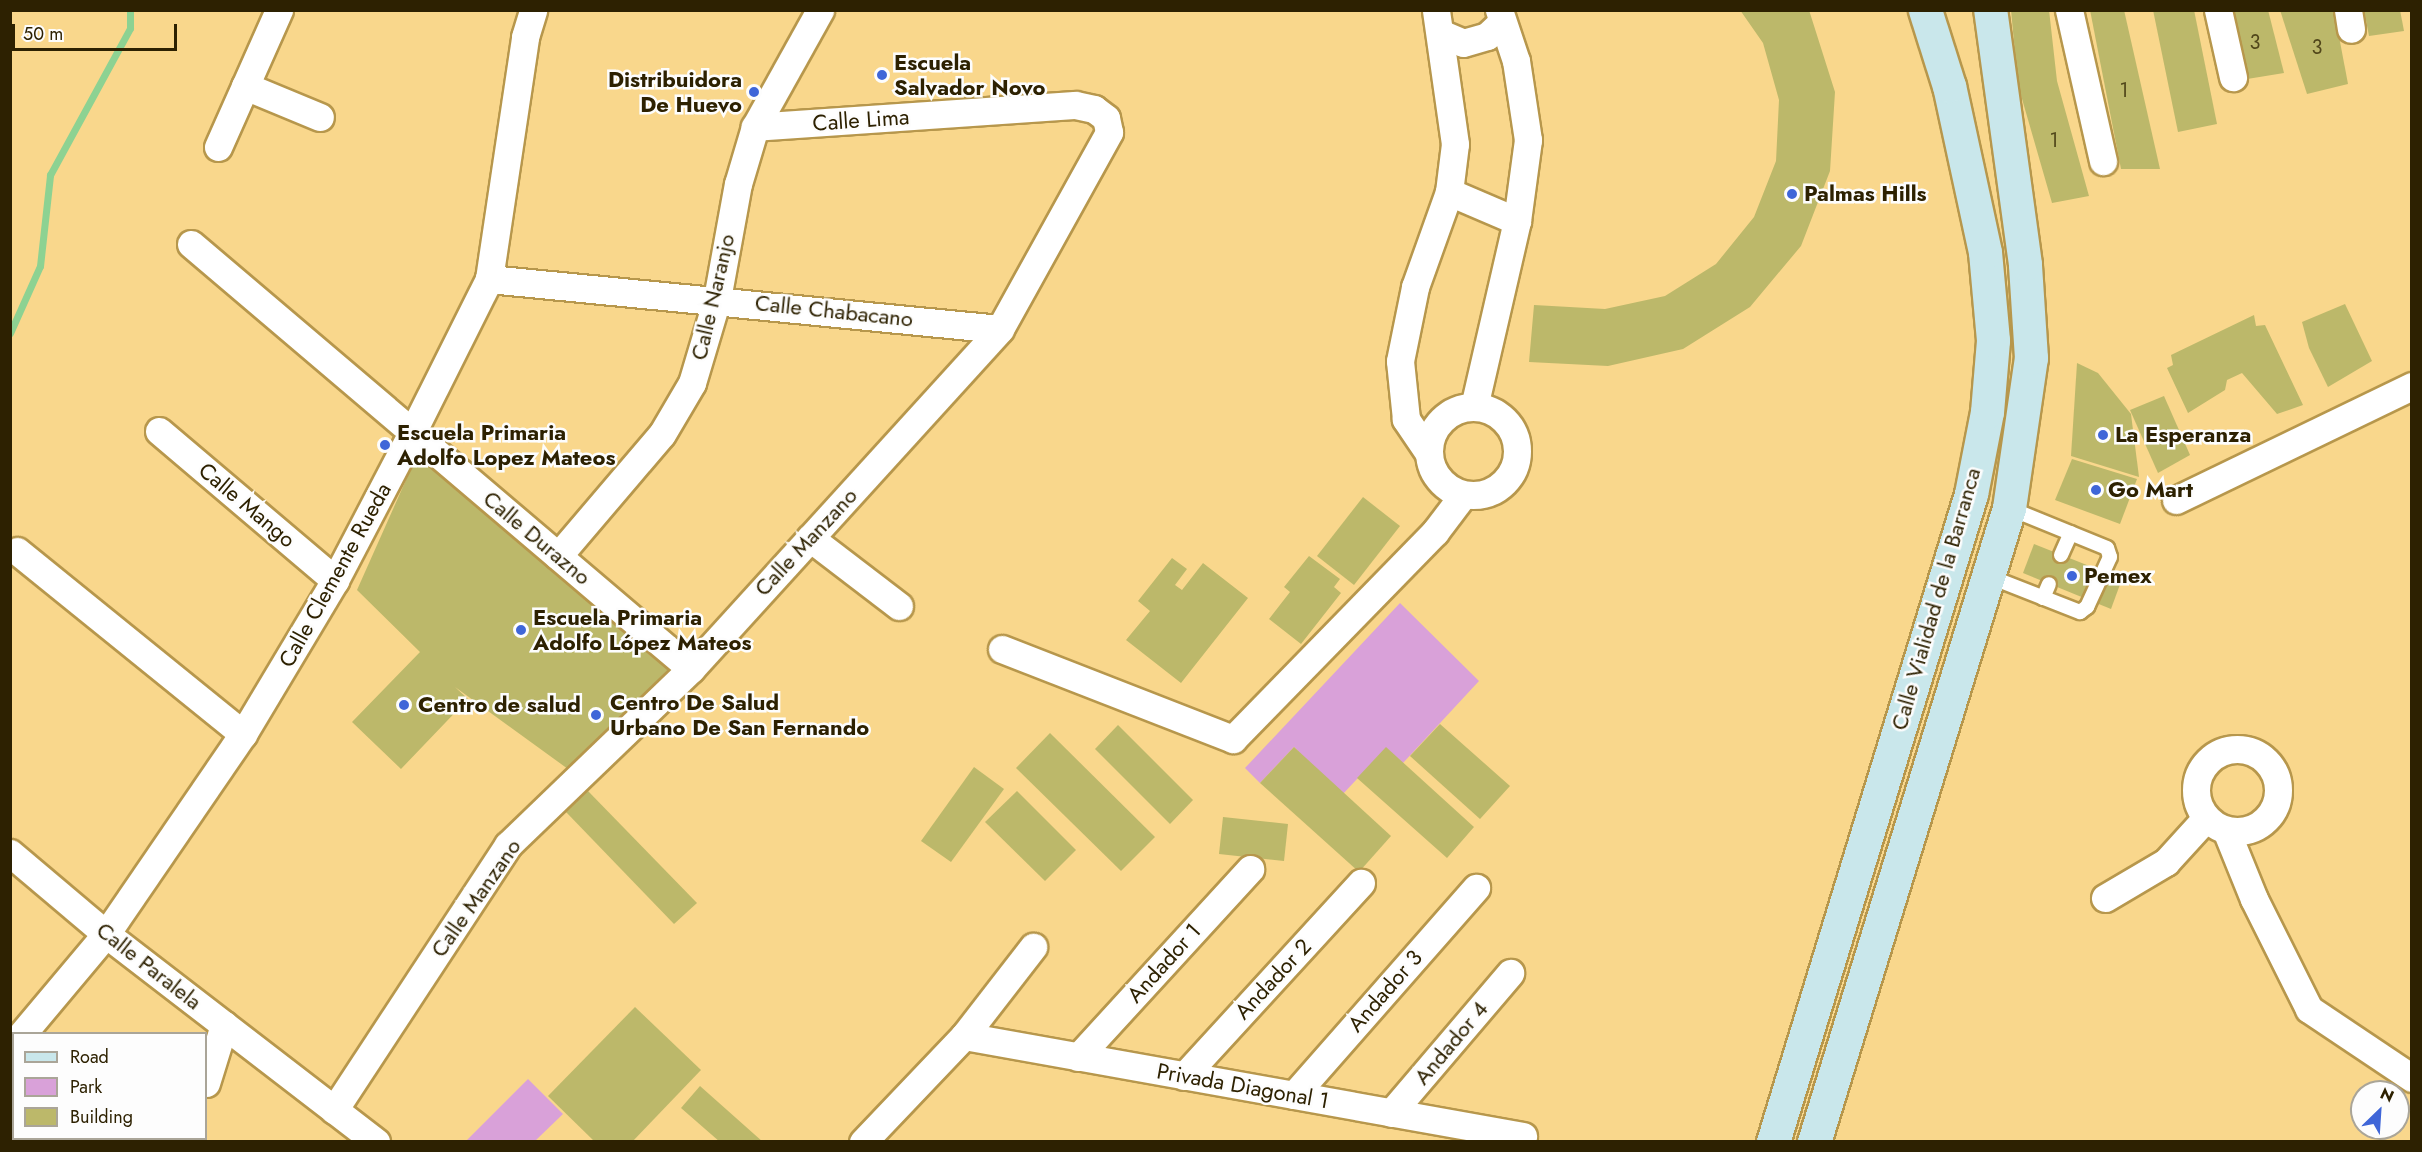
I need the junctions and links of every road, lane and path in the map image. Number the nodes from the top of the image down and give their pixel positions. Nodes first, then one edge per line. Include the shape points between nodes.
1 (279, 10) edge
2 (533, 10) edge
3 (820, 10) edge
4 (1925, 10) edge
5 (2069, 10) edge
6 (2218, 10) edge
7 (1989, 14) edge
8 (1501, 16) edge
9 (1438, 22) edge
10 (2233, 77) dead end
11 (245, 86) junction
12 (1075, 105) joint
13 (320, 117) dead end
14 (755, 127) junction
15 (218, 147) dead end
16 (2103, 161) dead end
17 (2011, 170) junction
18 (1968, 177) junction
19 (1449, 192) junction
20 (1517, 221) junction
21 (191, 244) dead end
22 (489, 279) junction
23 (717, 299) junction
24 (1000, 329) junction
25 (2412, 386) edge
26 (1473, 407) junction
27 (159, 431) dead end
28 (412, 433) junction
29 (1428, 452) junction
30 (1463, 495) junction
31 (2176, 500) dead end
32 (2009, 508) junction
33 (2071, 533) junction
34 (810, 538) junction
35 (17, 551) dead end
36 (2061, 555) dead end
37 (558, 556) junction
38 (1988, 576) junction
39 (335, 580) junction
40 (2049, 584) dead end
41 (2043, 598) junction
42 (899, 606) dead end
43 (1002, 649) dead end
44 (691, 669) junction
45 (243, 734) junction
46 (10, 853) edge
47 (1250, 869) dead end
48 (1361, 883) dead end
49 (1476, 888) dead end
50 (2105, 898) dead end
51 (106, 934) junction
52 (1033, 947) dead end
53 (1510, 973) dead end
54 (224, 1025) junction
55 (24, 1032) edge
56 (964, 1036) junction
57 (1078, 1057) junction
58 (1184, 1076) junction
59 (2412, 1078) edge
60 (207, 1080) edge
61 (1294, 1095) junction
62 (334, 1110) junction
63 (1391, 1113) junction
64 (1523, 1137) dead end
65 (376, 1142) edge
66 (863, 1142) edge
67 (1773, 1142) edge
68 (1814, 1142) edge

1 - 11 street
2 - 22 street, Calle Clemente Rueda via 525,38
3 - 14 street, Calle Naranjo
4 - 18 main road, Calle Vialidad de la Barranca via 1949,86
5 - 16 street
6 - 10 street
7 - 17 main road, Calle Vialidad de la Barranca
8 - 9 street via 1487,36 1463,43
8 - 20 street via 1516,61 1528,140
9 - 19 street via 1455,144
11 - 13 street
11 - 15 street
12 - 14 street, Calle Lima
12 - 24 street, Calle Manzano via 1094,109 1106,118 1109,132
14 - 23 street, Calle Naranjo via 738,184
17 - 18 main road
17 - 32 main road, Calle Vialidad de la Barranca via 2025,264 2031,358
18 - 67 main road, Calle Vialidad de la Barranca via 1985,252 1993,340 1987,412 1971,494
19 - 20 street
19 - 29 street via 1415,287 1400,361 1406,419
20 - 26 street
21 - 28 street, Calle Durazno
22 - 23 street, Calle Chabacano
22 - 28 street, Calle Clemente Rueda
23 - 24 street, Calle Chabacano
23 - 37 street, Calle Naranjo via 692,383 662,434
24 - 34 street, Calle Manzano
25 - 31 street
26 - 29 street via 1446,415 1433,432
26 - 30 street via 1488,410 1506,423 1516,442 1517,457 1513,471 1498,487 1478,496
27 - 39 street, Calle Mango
28 - 37 street, Calle Durazno
28 - 39 street, Calle Clemente Rueda
29 - 30 street via 1438,480
30 - 43 street via 1435,532 1233,739
32 - 33 lane
32 - 38 main road, Calle Vialidad de la Barranca
33 - 36 lane
33 - 41 lane via 2108,548 2110,557 2084,610
34 - 42 street
34 - 44 street, Calle Manzano
35 - 45 street
37 - 44 street, Calle Durazno
38 - 41 lane
38 - 68 main road, Calle Vialidad de la Barranca
39 - 45 street, Calle Clemente Rueda
40 - 41 lane
44 - 62 street, Calle Manzano via 508,845
45 - 51 street, Calle Clemente Rueda
46 - 51 street, Calle Paralela
47 - 57 street, Andador 1
48 - 58 street, Andador 2
49 - 61 street, Andador 3
50 - 59 street via 2166,862 2216,824 2310,1009
51 - 54 street, Calle Paralela
51 - 55 street, Calle Clemente Rueda
52 - 56 street
53 - 63 street, Andador 4
54 - 60 street
54 - 62 street, Calle Paralela
56 - 57 street, Privada Diagonal 1
56 - 66 street
57 - 58 street, Privada Diagonal 1
58 - 61 street, Privada Diagonal 1
61 - 63 street, Privada Diagonal 1
62 - 65 street, Calle Paralela
63 - 64 street, Privada Diagonal 1

